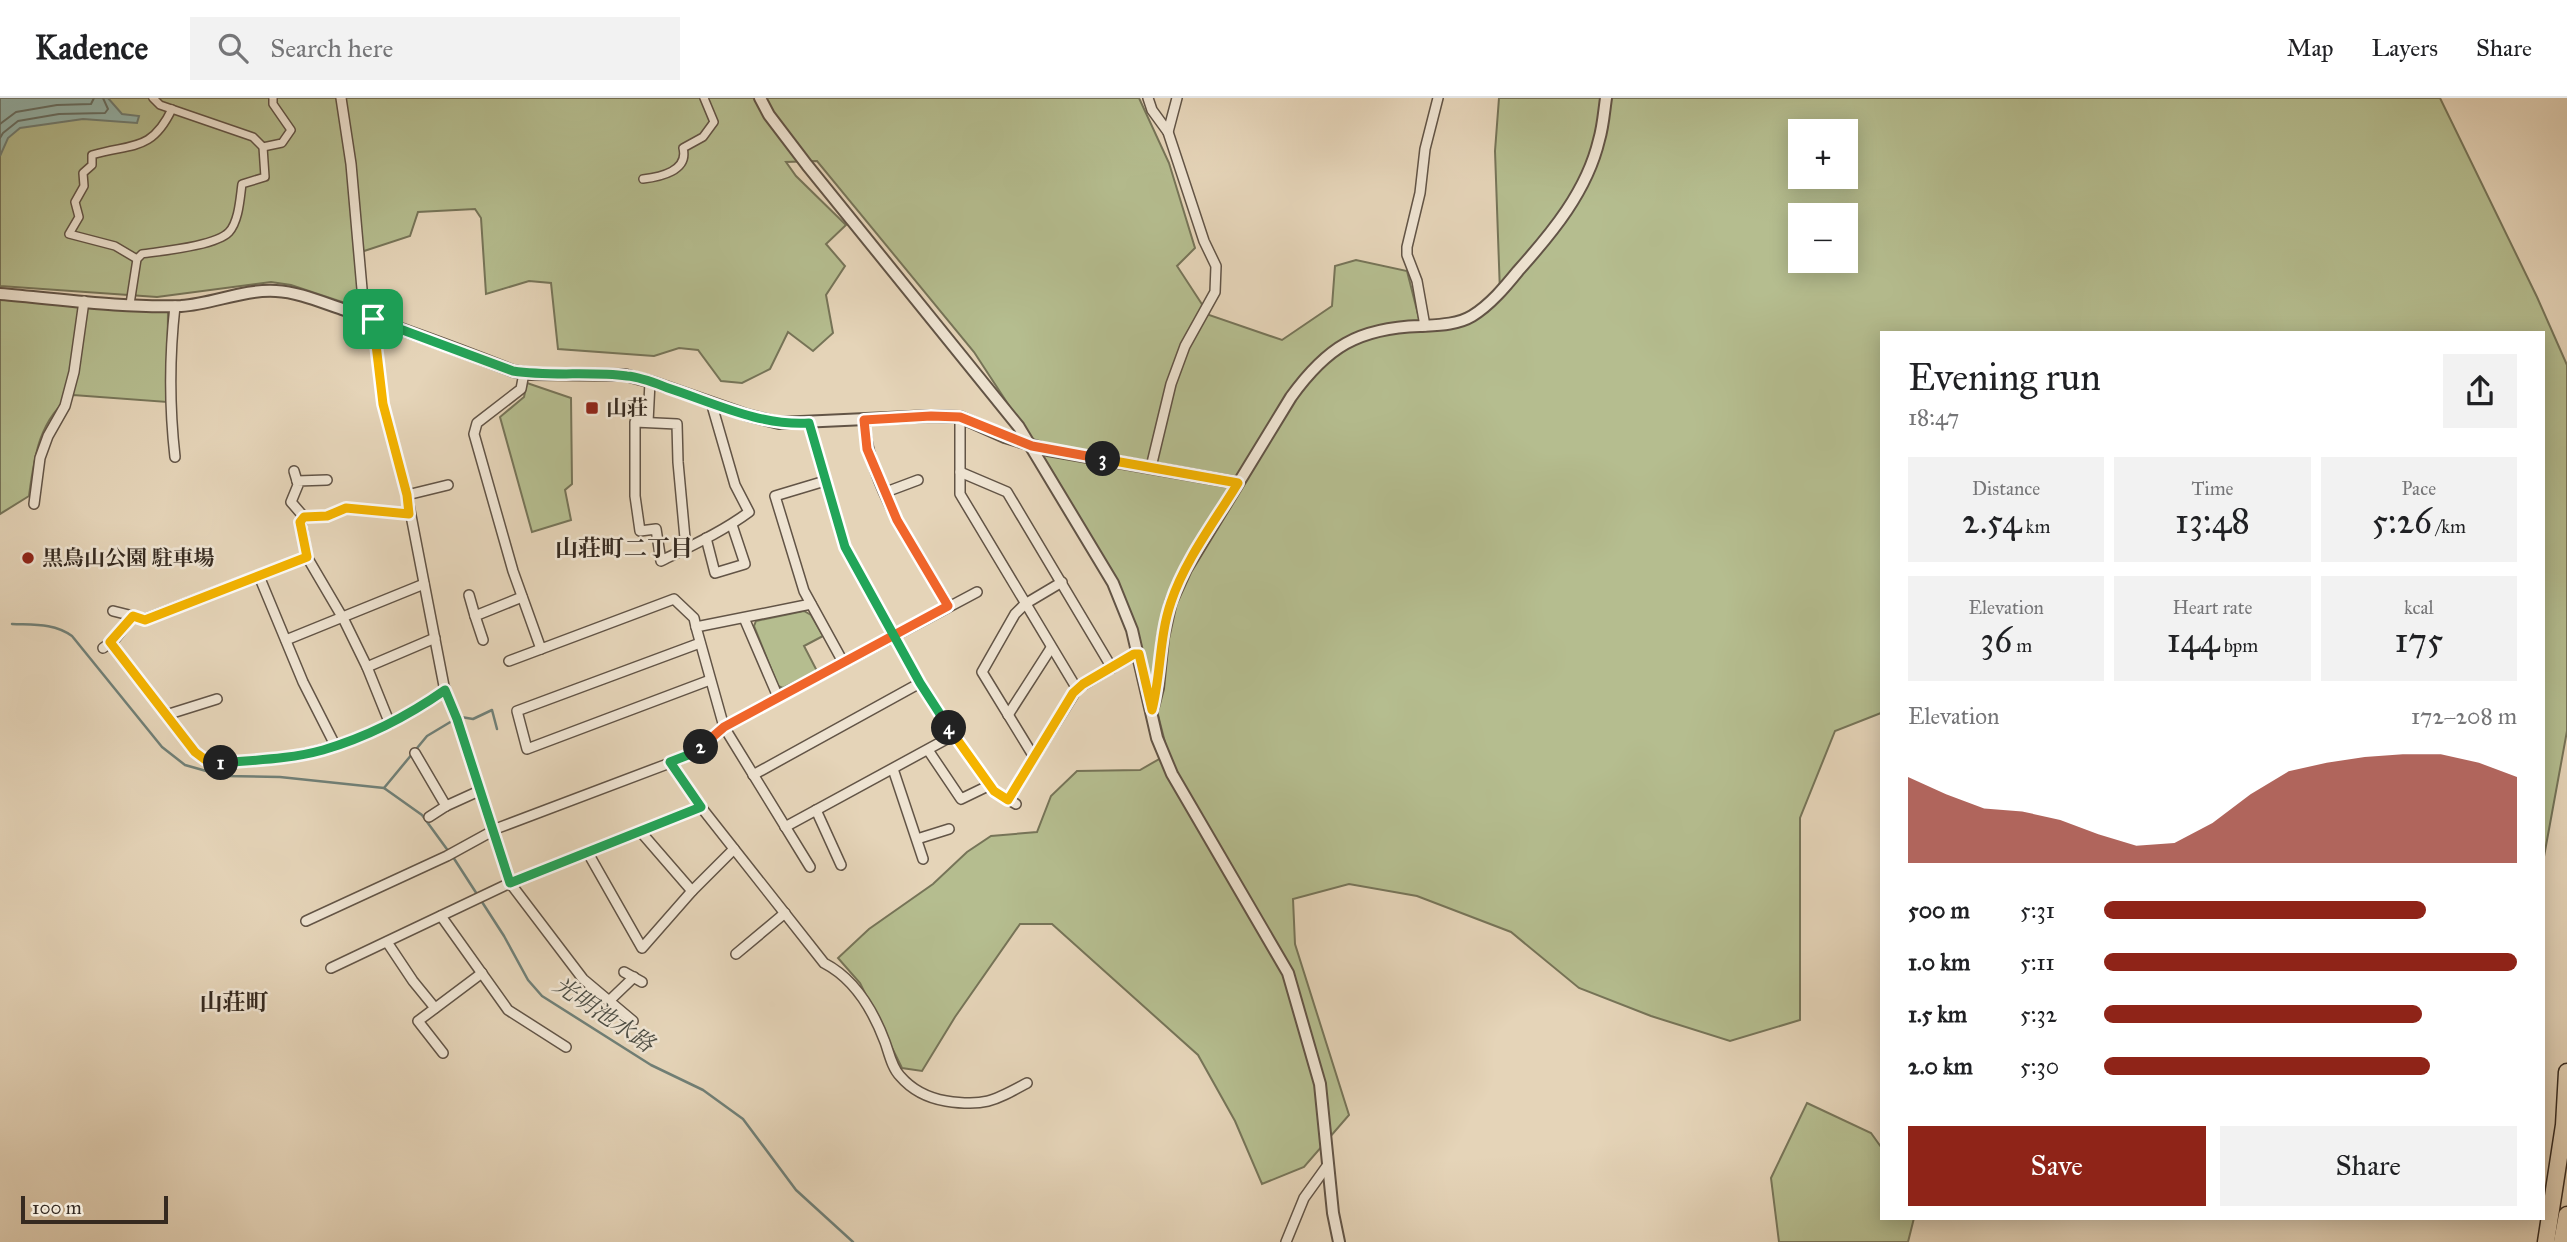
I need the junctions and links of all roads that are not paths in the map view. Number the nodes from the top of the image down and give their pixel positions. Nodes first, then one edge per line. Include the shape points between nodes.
1 (153, 98) edge
2 (273, 98) edge
3 (341, 98) edge
4 (704, 98) edge
5 (760, 98) edge
6 (1148, 98) edge
7 (1177, 98) edge
8 (1438, 98) edge
9 (1606, 98) edge
10 (172, 109) junction
11 (1168, 132) junction
12 (263, 146) junction
13 (643, 179) dead end
14 (137, 259) junction
15 (0, 294) edge
16 (84, 301) junction
17 (130, 304) junction
18 (175, 306) junction
19 (361, 315) junction
20 (373, 319) junction
21 (1425, 326) junction
22 (524, 373) junction
23 (650, 382) junction
24 (711, 402) junction
25 (476, 411) dead end
26 (960, 417) junction
27 (482, 419) junction
28 (864, 420) junction
29 (648, 422) junction
30 (809, 423) junction
31 (1032, 446) junction
32 (175, 457) dead end
33 (1151, 467) junction
34 (294, 471) dead end
35 (960, 472) junction
36 (327, 480) dead end
37 (918, 480) dead end
38 (297, 481) junction
39 (825, 481) junction
40 (1238, 483) junction
41 (448, 485) dead end
42 (886, 492) junction
43 (407, 495) junction
44 (34, 504) dead end
45 (409, 514) junction
46 (304, 517) junction
47 (732, 524) junction
48 (706, 538) junction
49 (686, 549) junction
50 (307, 557) junction
51 (260, 576) junction
52 (1062, 583) junction
53 (424, 584) junction
54 (977, 592) dead end
55 (469, 595) dead end
56 (522, 597) junction
57 (633, 603) dead end
58 (811, 604) junction
59 (1025, 604) junction
60 (948, 606) junction
61 (113, 611) dead end
62 (637, 613) junction
63 (475, 615) junction
64 (133, 616) junction
65 (341, 618) junction
66 (744, 618) junction
67 (696, 627) junction
68 (564, 629) dead end
69 (894, 635) junction
70 (435, 638) junction
71 (568, 639) junction
72 (286, 640) junction
73 (483, 640) dead end
74 (700, 643) junction
75 (1051, 648) junction
76 (541, 649) junction
77 (1139, 654) junction
78 (509, 661) dead end
79 (844, 662) junction
80 (367, 667) junction
81 (1112, 668) junction
82 (710, 681) junction
83 (920, 683) junction
84 (1077, 689) junction
85 (445, 690) junction
86 (778, 698) junction
87 (212, 703) dead end
88 (1152, 710) junction
89 (166, 715) junction
90 (1008, 715) junction
91 (390, 724) junction
92 (724, 727) junction
93 (954, 735) junction
94 (335, 745) junction
95 (928, 750) junction
96 (415, 753) dead end
97 (1034, 757) junction
98 (670, 762) junction
99 (893, 769) junction
100 (753, 775) junction
101 (990, 785) junction
102 (479, 791) junction
103 (446, 806) junction
104 (701, 807) junction
105 (816, 810) junction
106 (429, 817) dead end
107 (785, 827) junction
108 (948, 829) dead end
109 (493, 831) junction
110 (640, 831) junction
111 (917, 839) junction
112 (734, 849) junction
113 (587, 853) junction
114 (923, 859) dead end
115 (841, 865) dead end
116 (810, 867) dead end
117 (510, 883) junction
118 (692, 891) junction
119 (785, 913) junction
120 (441, 916) junction
121 (306, 921) dead end
122 (387, 942) junction
123 (736, 954) dead end
124 (331, 968) dead end
125 (624, 972) dead end
126 (482, 973) junction
127 (609, 1001) junction
128 (435, 1008) junction
129 (633, 1021) dead end
130 (566, 1047) dead end
131 (443, 1053) dead end
132 (2567, 1072) edge
133 (1027, 1083) dead end
134 (1327, 1166) junction
135 (2567, 1215) edge
136 (1286, 1242) edge
137 (1339, 1242) edge
138 (2546, 1242) edge
139 (2562, 1242) edge

1 - 10 street
2 - 12 street via 291,130 282,143
3 - 19 street via 351,164
4 - 13 street via 714,121 703,137 683,148 679,167 661,177
5 - 31 street via 807,165
6 - 11 street
7 - 11 street
8 - 21 street via 1407,247
9 - 21 street via 1591,165 1551,234 1472,317
10 - 12 street via 253,137
10 - 14 street via 163,129 147,141 92,155 75,202 79,217 69,234 114,246
11 - 33 street via 1216,266 1215,292 1185,346 1171,384
12 - 14 street via 265,177 242,184 229,232
14 - 17 street
15 - 16 street
16 - 17 street
16 - 44 street via 74,372 65,406 40,458
17 - 18 street
18 - 19 street via 277,291
18 - 32 street via 169,382
19 - 20 street
20 - 22 street
20 - 43 street via 383,404
21 - 40 street via 1386,328 1350,339 1327,354 1291,397
22 - 23 street via 625,375
22 - 27 street via 521,389
23 - 24 street
23 - 29 street
24 - 30 street via 779,423
24 - 47 street via 735,485 749,512
25 - 27 street
26 - 28 street
26 - 31 street
26 - 35 street
27 - 56 street via 474,434
28 - 30 street
28 - 42 street via 867,449
29 - 49 street via 677,424
29 - 49 street via 635,422 640,531 656,529 662,561
30 - 39 street
31 - 33 street
31 - 77 street via 1113,583
33 - 40 street
34 - 38 street
35 - 52 street via 1007,492
35 - 59 street via 960,494
36 - 38 street
37 - 42 street
38 - 46 street via 291,502
39 - 58 street via 775,496
39 - 69 street via 845,547
40 - 88 street via 1171,602
41 - 43 street
42 - 60 street via 897,520
43 - 45 street
45 - 46 street via 346,508 327,516
45 - 53 street
46 - 50 street via 300,522
47 - 48 street
47 - 48 street via 745,564 715,573
48 - 49 street
50 - 51 street
50 - 65 street
51 - 64 street via 145,620
51 - 72 street
52 - 59 street
52 - 81 street
53 - 65 street
53 - 70 street
54 - 60 street
55 - 63 street
56 - 63 street
56 - 76 street
57 - 62 street
58 - 66 street
58 - 79 street
59 - 75 street
59 - 90 street via 982,672
60 - 69 street
61 - 64 street
62 - 67 street via 674,599 694,618
62 - 71 street
63 - 73 street
64 - 89 street via 107,645
65 - 72 street
65 - 80 street
66 - 67 street
66 - 86 street
67 - 74 street
68 - 71 street
69 - 79 street
69 - 83 street
70 - 80 street
70 - 85 street
71 - 76 street
72 - 94 street
74 - 82 street
74 - 82 street via 517,711 527,749
75 - 84 street
75 - 90 street
76 - 78 street
77 - 81 street
77 - 88 street
79 - 86 street
80 - 91 street
81 - 84 street
82 - 92 street
83 - 93 street
83 - 100 street
84 - 97 street
85 - 91 street
85 - 102 street
86 - 92 street
87 - 89 street
88 - 134 street via 1172,774 1288,973 1320,1084
89 - 94 street via 195,752 211,764 281,758
90 - 97 street
91 - 94 street
92 - 98 street via 696,752
92 - 100 street
93 - 95 street
93 - 101 street
95 - 99 street
95 - 101 street via 961,799
96 - 103 street
97 - 101 street via 1012,802
98 - 104 street
98 - 109 street
99 - 105 street
99 - 111 street
100 - 107 street
102 - 103 street
102 - 109 street
103 - 106 street
104 - 110 street
104 - 112 street
105 - 107 street
105 - 115 street
107 - 116 street
108 - 111 street
109 - 117 street
109 - 121 street
110 - 113 street
110 - 118 street
111 - 114 street
112 - 118 street
112 - 119 street
113 - 117 street
113 - 118 street via 642,948
117 - 120 street
117 - 127 street via 583,979
119 - 123 street
119 - 133 street via 824,963 859,991 898,1075 917,1092 976,1104
120 - 122 street
120 - 126 street
122 - 124 street
122 - 128 street
125 - 127 street via 638,979
126 - 128 street
126 - 130 street via 508,1010
127 - 129 street
128 - 131 street via 418,1021
132 - 138 highway via 2564,1125
134 - 136 street via 1304,1198
134 - 137 street
135 - 139 highway

